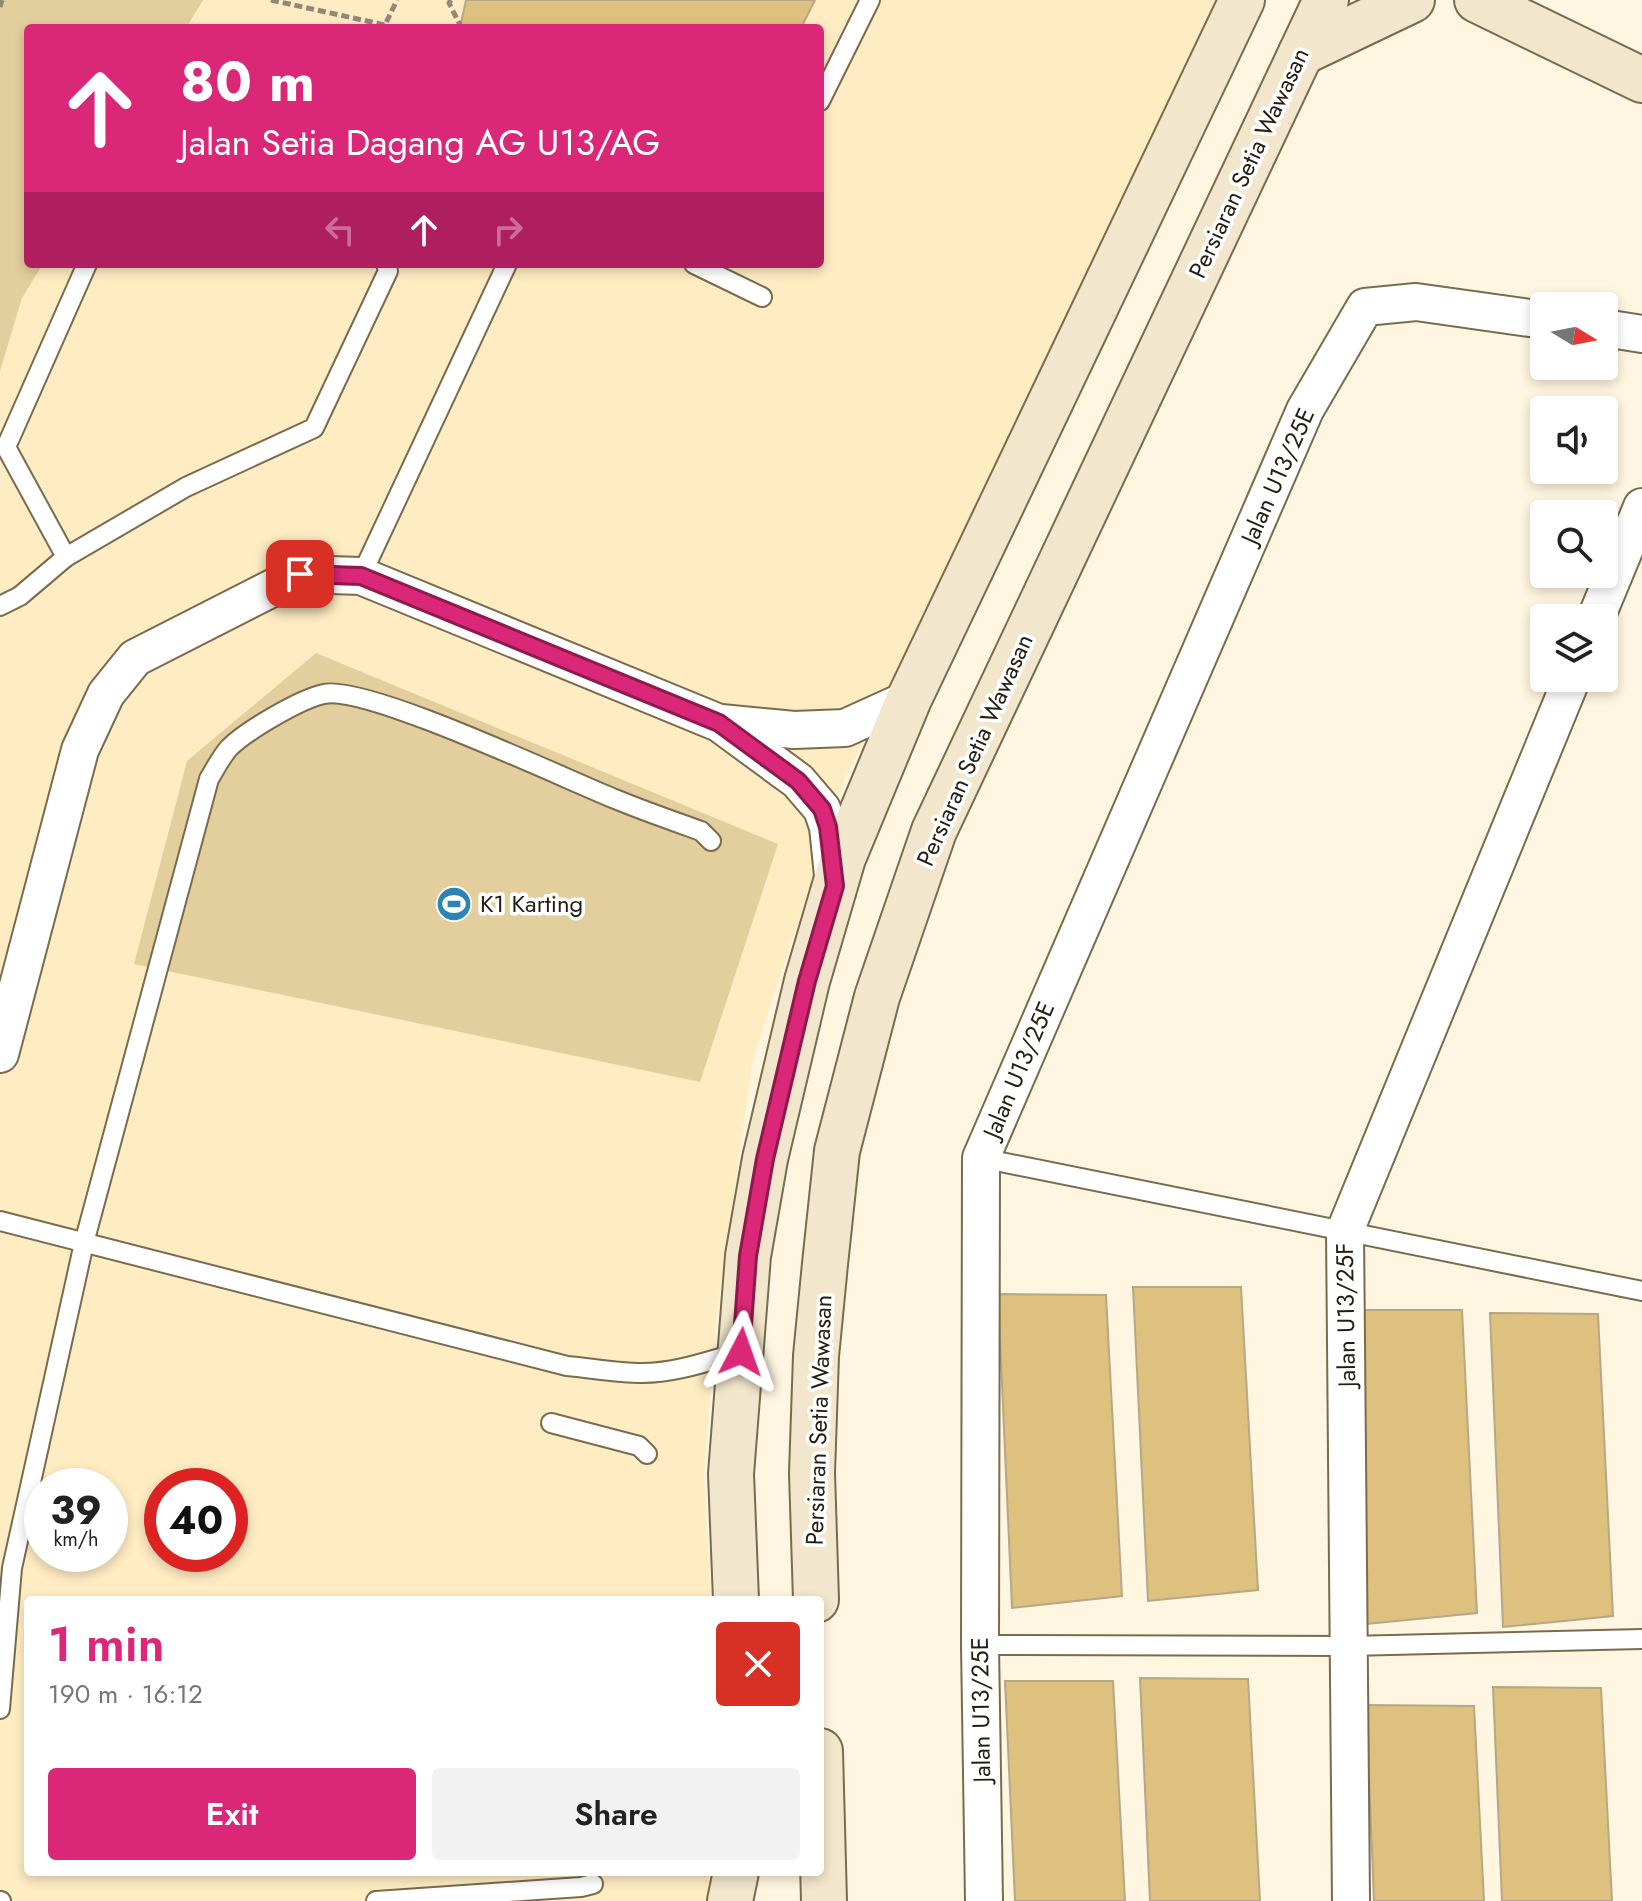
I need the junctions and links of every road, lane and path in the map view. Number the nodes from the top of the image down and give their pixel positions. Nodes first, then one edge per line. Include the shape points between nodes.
1 (2, 0) edge
2 (271, 0) edge
3 (397, 0) edge
4 (451, 0) edge
5 (870, 0) edge
6 (1242, 0) edge
7 (1326, 0) edge
8 (1412, 0) edge
9 (1477, 0) edge
10 (0, 7) edge
11 (380, 24) edge
12 (385, 24) edge
13 (460, 24) edge
14 (1301, 53) junction
15 (1642, 80) edge
16 (824, 93) edge
17 (85, 268) edge
18 (387, 268) edge
19 (505, 268) edge
20 (702, 268) edge
21 (737, 268) edge
22 (730, 281) junction
23 (762, 297) dead end
24 (1530, 318) edge
25 (1618, 330) edge
26 (1642, 334) edge
27 (1642, 507) edge
28 (66, 557) junction
29 (361, 576) junction
30 (1602, 604) edge
31 (0, 606) edge
32 (1566, 692) edge
33 (909, 699) junction
34 (719, 723) junction
35 (711, 841) dead end
36 (835, 886) junction
37 (0, 1054) edge
38 (981, 1158) junction
39 (0, 1221) edge
40 (1345, 1231) junction
41 (84, 1243) junction
42 (1642, 1291) edge
43 (741, 1352) junction
44 (551, 1423) dead end
45 (647, 1454) dead end
46 (736, 1596) edge
47 (816, 1596) edge
48 (1642, 1639) edge
49 (980, 1645) junction
50 (1349, 1646) junction
51 (0, 1709) edge
52 (735, 1876) edge
53 (748, 1876) edge
54 (823, 1876) edge
55 (593, 1884) dead end
56 (376, 1901) edge
57 (730, 1901) edge
58 (750, 1901) edge
59 (824, 1901) edge
60 (984, 1901) edge
61 (1351, 1901) edge

1 - 10 path
2 - 11 path
3 - 12 path
4 - 13 path
5 - 16 lane
6 - 33 street
7 - 14 street, Persiaran Setia Wawasan
8 - 14 street
9 - 15 street
14 - 47 street, Persiaran Setia Wawasan via 934,831 877,997 837,1151 826,1250 812,1473
17 - 28 lane via 6,447
18 - 28 lane via 314,428 186,487
19 - 29 lane
20 - 22 lane
21 - 22 lane
22 - 23 lane
24 - 38 street, Jalan U13/25E via 1416,302 1365,307 1305,410
25 - 26 street
27 - 30 street
28 - 31 lane
29 - 34 street
29 - 37 street via 300,574 135,658 106,694 80,750
32 - 40 street, Jalan U13/25F
33 - 34 street via 845,728 794,730
33 - 36 street
34 - 36 street via 798,781 822,809
35 - 41 lane via 701,831 354,695 326,693 251,731 228,749 209,779
36 - 43 street via 765,1159 748,1256
38 - 40 lane
38 - 49 street, Jalan U13/25E
39 - 41 lane
40 - 42 lane
40 - 50 street, Jalan U13/25F
41 - 43 lane via 567,1366 662,1372
41 - 51 lane via 12,1568
43 - 46 street via 731,1474
44 - 45 lane via 639,1446
48 - 50 lane
49 - 50 lane
49 - 60 street, Jalan U13/25E
50 - 61 street, Jalan U13/25F
52 - 57 street
53 - 58 street
54 - 59 street
55 - 56 lane

